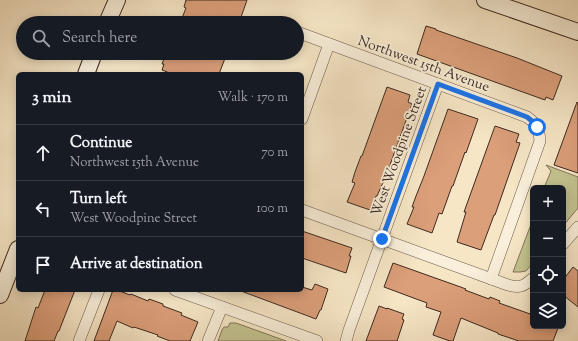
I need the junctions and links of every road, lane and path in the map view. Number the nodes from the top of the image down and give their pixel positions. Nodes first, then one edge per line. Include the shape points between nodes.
1 (117, 0) edge
2 (485, 0) edge
3 (110, 16) edge
4 (578, 32) edge
5 (304, 35) edge
6 (329, 44) junction
7 (91, 60) edge
8 (87, 72) edge
9 (438, 84) junction
10 (304, 113) edge
11 (304, 211) edge
12 (578, 227) edge
13 (382, 239) junction
14 (566, 241) edge
15 (16, 254) edge
16 (491, 279) junction
17 (530, 280) edge
18 (98, 292) edge
19 (181, 292) edge
20 (0, 295) edge
21 (222, 307) junction
22 (79, 341) edge
23 (208, 341) edge
24 (317, 341) edge
25 (346, 341) edge

1 - 3 main road
2 - 4 main road
5 - 6 street, Northwest 15th Avenue
6 - 9 street, Northwest 15th Avenue
6 - 10 street
7 - 8 main road
9 - 13 street, West Woodpine Street
9 - 16 street, Northwest 15th Avenue via 527,117 537,127 539,134 540,141
11 - 13 street
12 - 14 street
13 - 16 street
13 - 25 street, West Woodpine Street
15 - 20 main road
16 - 17 street via 515,287
18 - 22 street
19 - 21 street
21 - 23 street
21 - 24 street

